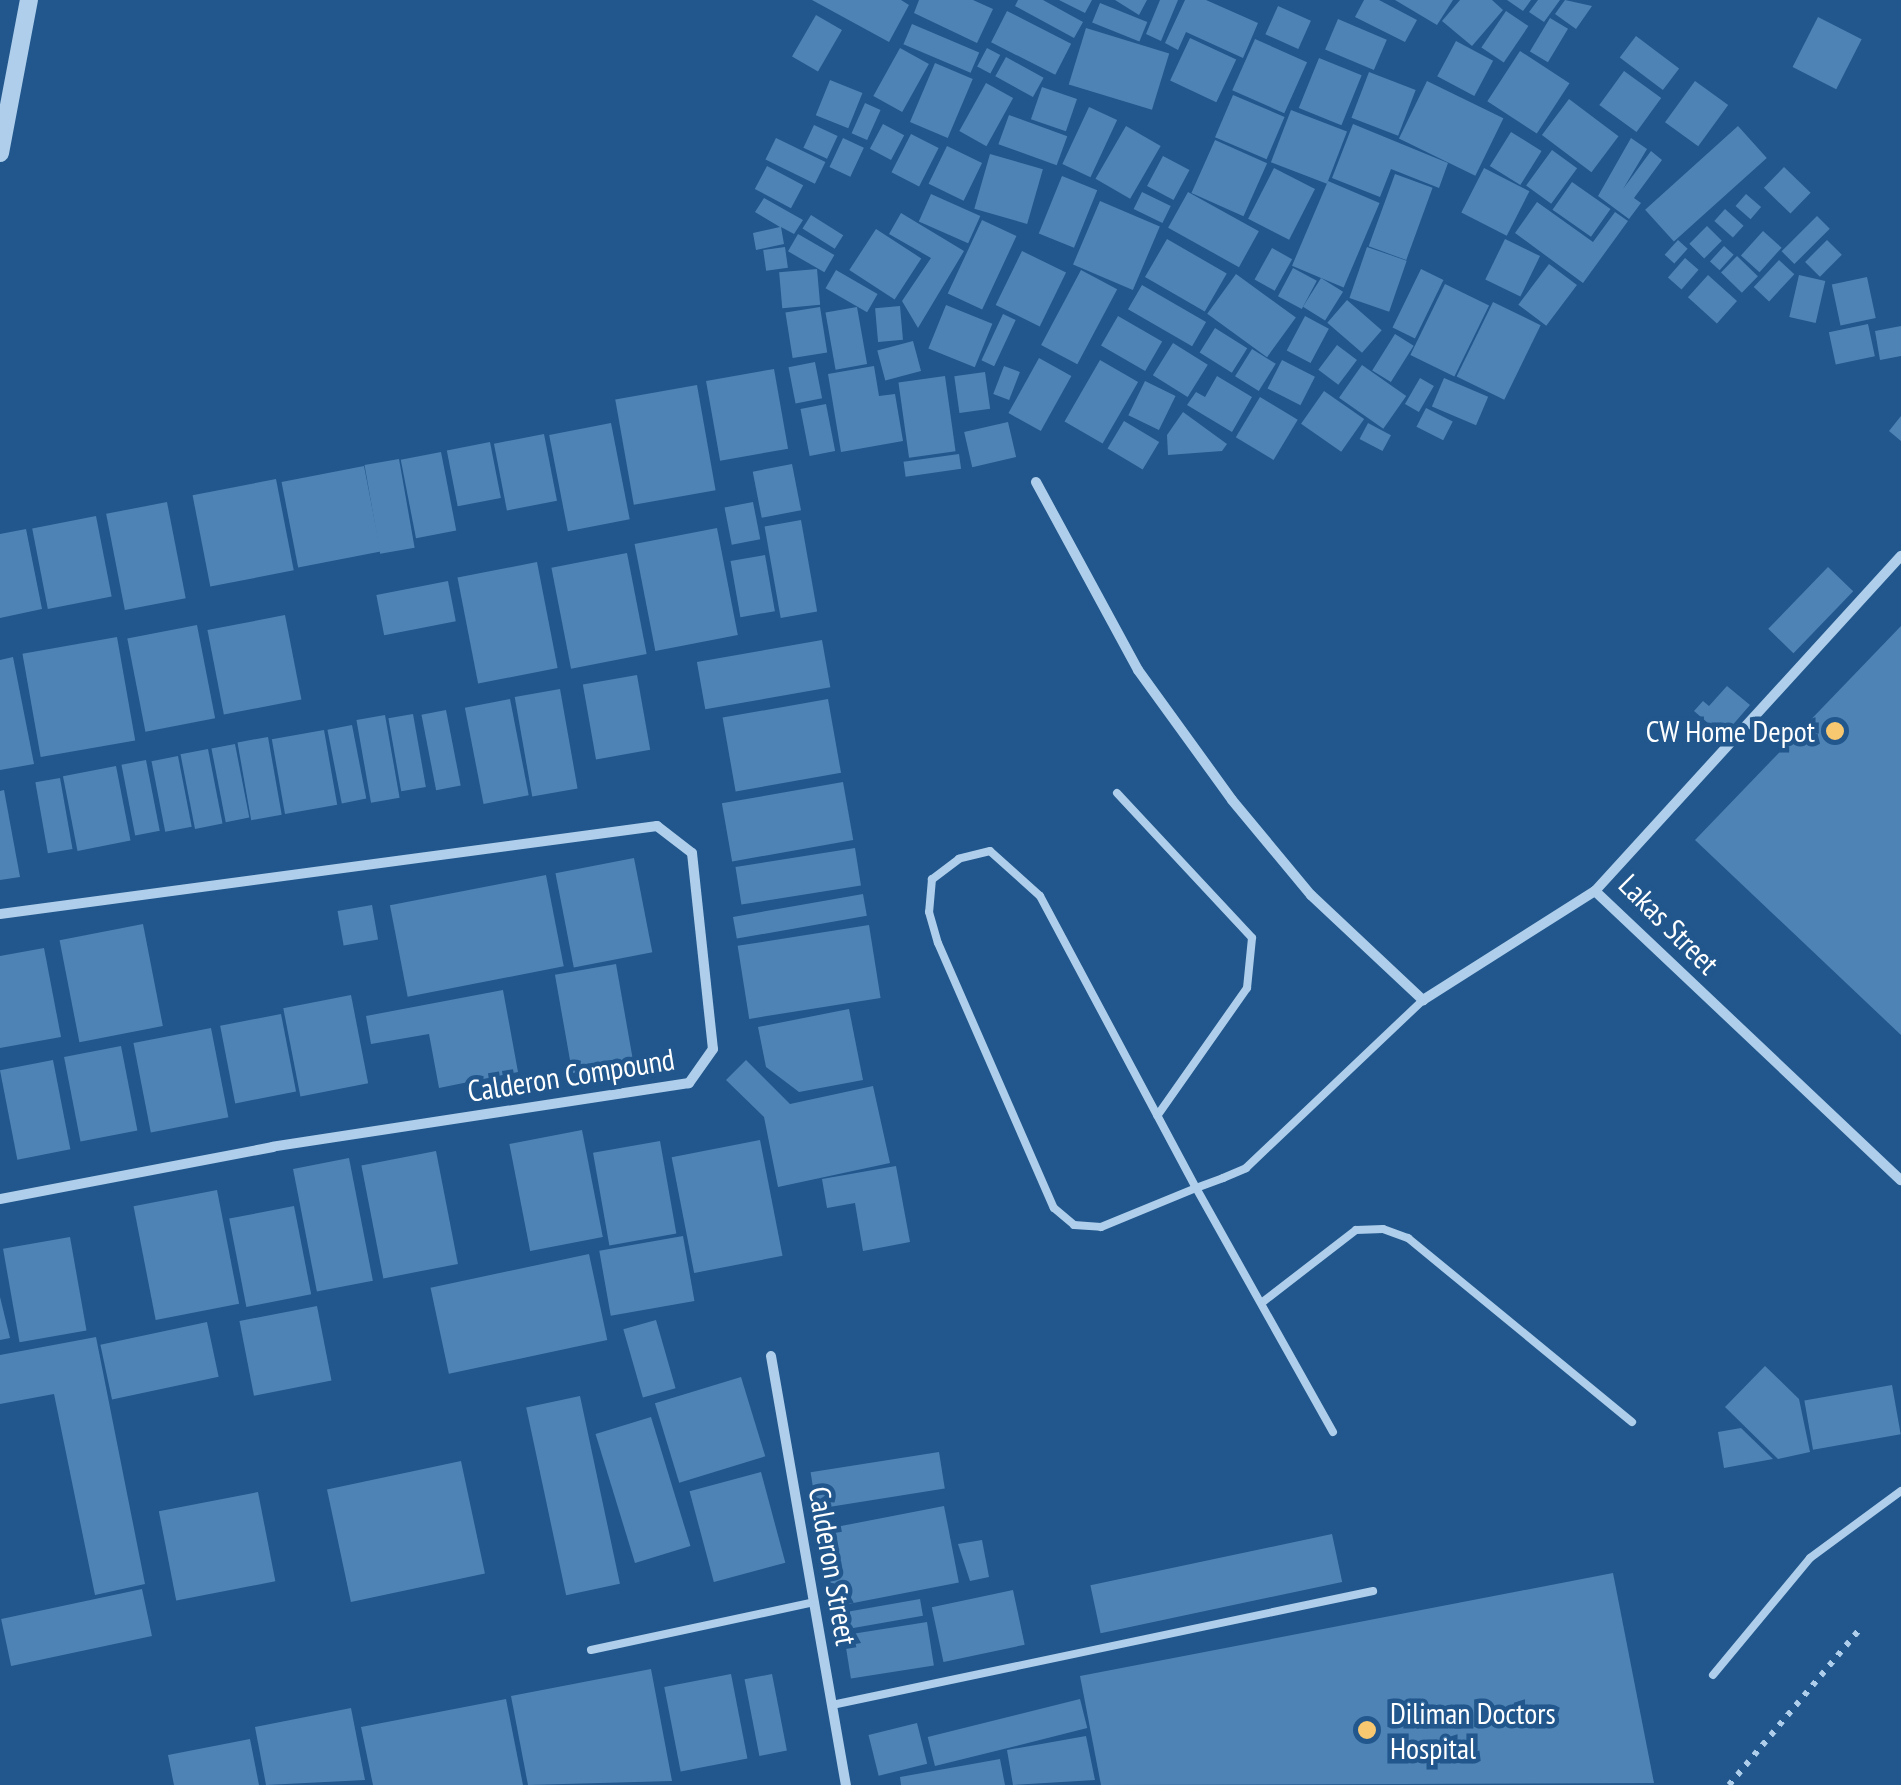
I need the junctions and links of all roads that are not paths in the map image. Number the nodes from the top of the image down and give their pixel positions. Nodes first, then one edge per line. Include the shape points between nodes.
1 (29, 0) edge
2 (0, 153) edge
3 (1036, 482) dead end
4 (1901, 556) edge
5 (1117, 793) dead end
6 (1594, 891) junction
7 (0, 914) edge
8 (1422, 1000) junction
9 (1157, 1116) junction
10 (1901, 1180) edge
11 (1196, 1188) junction
12 (0, 1199) edge
13 (1264, 1301) junction
14 (771, 1356) dead end
15 (1632, 1422) dead end
16 (1333, 1432) dead end
17 (1901, 1492) edge
18 (1373, 1591) dead end
19 (814, 1602) junction
20 (591, 1650) dead end
21 (1713, 1675) dead end
22 (832, 1706) junction
23 (846, 1785) edge

1 - 2 street
3 - 8 street via 1138,670 1232,800 1311,894
4 - 6 street, Lakas Street
5 - 9 lane via 1252,938 1248,988
6 - 8 street
6 - 10 street, Lakas Street
7 - 12 street, Calderon Compound via 657,826 692,853 714,1049 689,1084 273,1148
8 - 11 lane via 1270,1150 1246,1168
9 - 11 lane
9 - 11 lane via 1040,896 1018,871 990,851 959,859 932,879 929,912 938,943 1054,1208 1074,1225 1101,1226
11 - 13 lane
13 - 15 lane via 1356,1230 1383,1228 1408,1238
13 - 16 lane
14 - 19 street, Calderon Street
17 - 21 lane via 1810,1558
18 - 22 lane
19 - 20 lane
19 - 22 street, Calderon Street
22 - 23 street, Calderon Street

